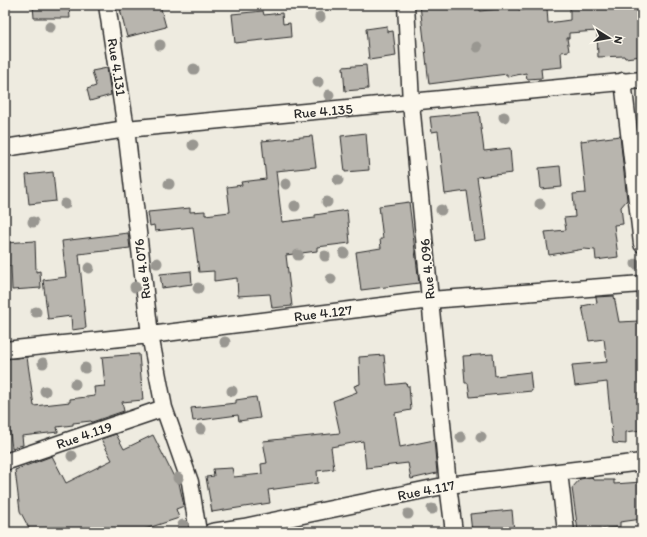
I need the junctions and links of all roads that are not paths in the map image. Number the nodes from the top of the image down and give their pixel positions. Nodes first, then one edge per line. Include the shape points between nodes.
1 (107, 5) edge
2 (406, 5) edge
3 (642, 80) edge
4 (623, 81) junction
5 (411, 103) junction
6 (126, 129) junction
7 (5, 148) edge
8 (642, 244) edge
9 (642, 284) edge
10 (430, 300) junction
11 (150, 334) junction
12 (5, 350) edge
13 (164, 408) junction
14 (5, 462) edge
15 (642, 462) edge
16 (559, 472) junction
17 (448, 485) junction
18 (198, 532) edge
19 (212, 532) edge
20 (454, 532) edge
21 (566, 532) edge

1 - 6 street, Rue 4.131
2 - 5 street, Rue 4.096
3 - 4 street, Rue 4.135
4 - 5 street, Rue 4.135
4 - 8 street
5 - 6 street, Rue 4.135
5 - 10 street, Rue 4.096
6 - 7 street, Rue 4.135
6 - 11 street, Rue 4.076
9 - 10 street, Rue 4.127
10 - 11 street, Rue 4.127
10 - 17 street, Rue 4.096
11 - 12 street, Rue 4.127
11 - 13 street, Rue 4.076
13 - 14 street, Rue 4.119
13 - 18 street via 190,482
15 - 16 street, Rue 4.117
16 - 17 street, Rue 4.117
16 - 21 street
17 - 19 street, Rue 4.117
17 - 20 street, Rue 4.096

